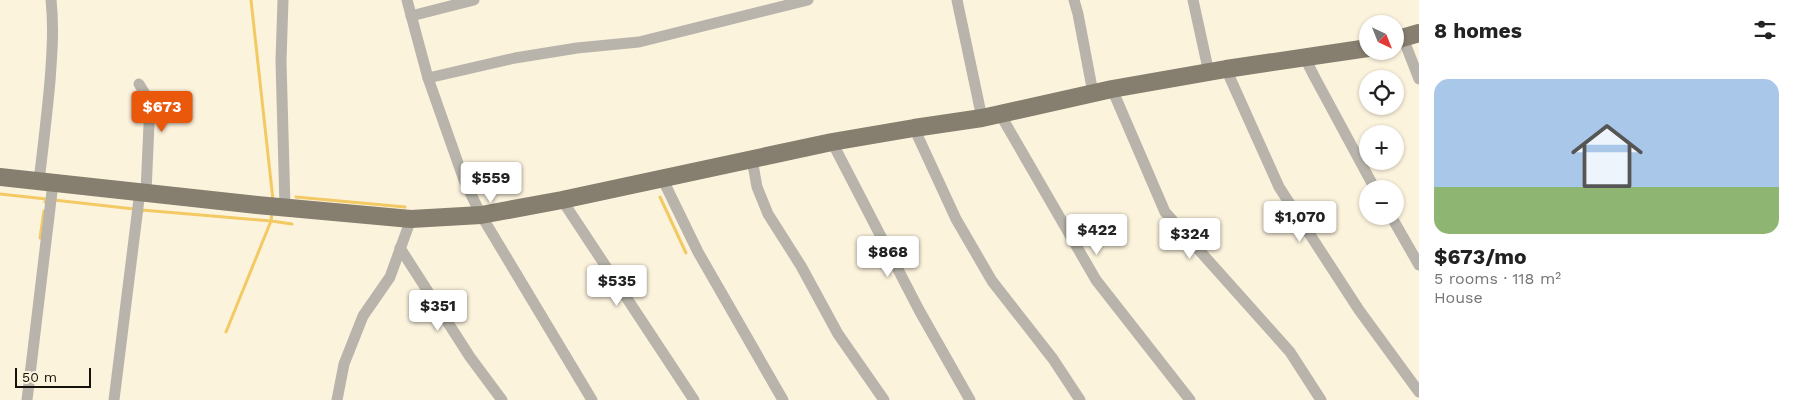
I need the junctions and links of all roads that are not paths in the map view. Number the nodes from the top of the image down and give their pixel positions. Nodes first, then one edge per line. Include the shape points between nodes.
1 (51, 0) edge
2 (283, 0) edge
3 (407, 0) edge
4 (474, 0) edge
5 (808, 0) edge
6 (956, 0) edge
7 (1074, 0) edge
8 (1195, 2) edge
9 (411, 16) junction
10 (1406, 37) edge
11 (1359, 49) edge
12 (1304, 56) junction
13 (1217, 71) junction
14 (428, 78) junction
15 (1419, 79) edge
16 (139, 84) dead end
17 (1112, 89) junction
18 (1093, 94) junction
19 (1000, 114) junction
20 (982, 118) junction
21 (914, 128) junction
22 (832, 142) junction
23 (752, 159) junction
24 (0, 177) edge
25 (662, 178) junction
26 (1370, 180) edge
27 (46, 182) junction
28 (144, 191) junction
29 (562, 200) junction
30 (285, 207) junction
31 (481, 215) junction
32 (411, 219) junction
33 (1396, 225) edge
34 (400, 248) junction
35 (1419, 265) edge
36 (1419, 392) edge
37 (26, 400) edge
38 (114, 400) edge
39 (338, 400) edge
40 (502, 400) edge
41 (592, 400) edge
42 (694, 400) edge
43 (782, 400) edge
44 (884, 400) edge
45 (970, 400) edge
46 (1080, 400) edge
47 (1190, 400) edge
48 (1321, 400) edge

1 - 27 street
2 - 30 street
3 - 9 street
4 - 9 street
5 - 14 street via 639,42 515,58
6 - 20 street
7 - 18 street
8 - 13 street
9 - 14 street
10 - 15 street
11 - 12 main road
12 - 13 main road
12 - 26 street
13 - 17 main road
13 - 36 street via 1279,187 1359,310
14 - 31 street via 464,180
16 - 28 street via 150,102
17 - 18 main road
17 - 48 street via 1165,212 1290,352
18 - 19 main road
19 - 20 main road
19 - 47 street via 1096,280
20 - 21 main road
21 - 22 main road
21 - 46 street via 956,219 992,281 1053,359
22 - 23 main road
22 - 45 street
23 - 25 main road
23 - 44 street via 757,187 768,214 838,334
24 - 27 main road
25 - 29 main road
25 - 43 street via 698,252
27 - 28 main road
27 - 37 street
28 - 30 main road
28 - 38 street
29 - 31 main road
29 - 42 street
30 - 32 main road
31 - 32 main road
31 - 41 street
32 - 34 street
33 - 35 street
34 - 39 street via 390,277 363,316 344,364
34 - 40 street via 470,357

